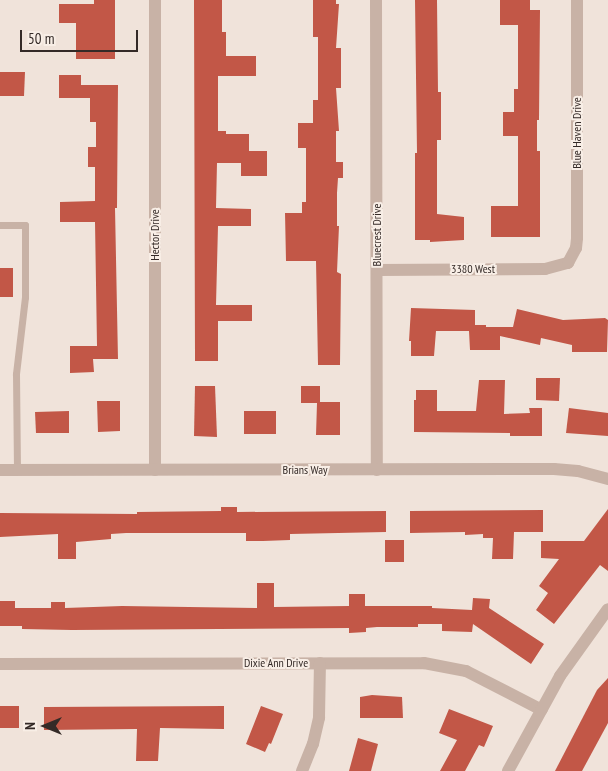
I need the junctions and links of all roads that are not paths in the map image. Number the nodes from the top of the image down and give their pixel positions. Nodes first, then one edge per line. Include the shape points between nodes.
1 (155, 0) edge
2 (376, 0) edge
3 (577, 0) edge
4 (0, 225) edge
5 (568, 263) joint
6 (377, 270) junction
7 (0, 470) edge
8 (17, 470) junction
9 (155, 470) junction
10 (377, 470) junction
11 (608, 479) edge
12 (608, 609) edge
13 (320, 663) junction
14 (0, 664) edge
15 (542, 710) junction
16 (302, 771) edge
17 (508, 771) edge

1 - 9 street, Hector Drive
2 - 6 street, Bluecrest Drive
3 - 5 street, Blue Haven Drive via 577,238
4 - 8 lane via 26,225 26,297 16,374
5 - 6 street, 3380 West via 544,269
6 - 10 street, Bluecrest Drive
7 - 8 street, Brians Way
8 - 9 street, Brians Way
9 - 10 street, Brians Way
10 - 11 street, Brians Way via 554,469 584,472
12 - 15 street via 571,658
13 - 14 street, Dixie Ann Drive
13 - 15 street, Dixie Ann Drive via 424,663 452,667 480,677
13 - 16 street via 317,731
15 - 17 street

